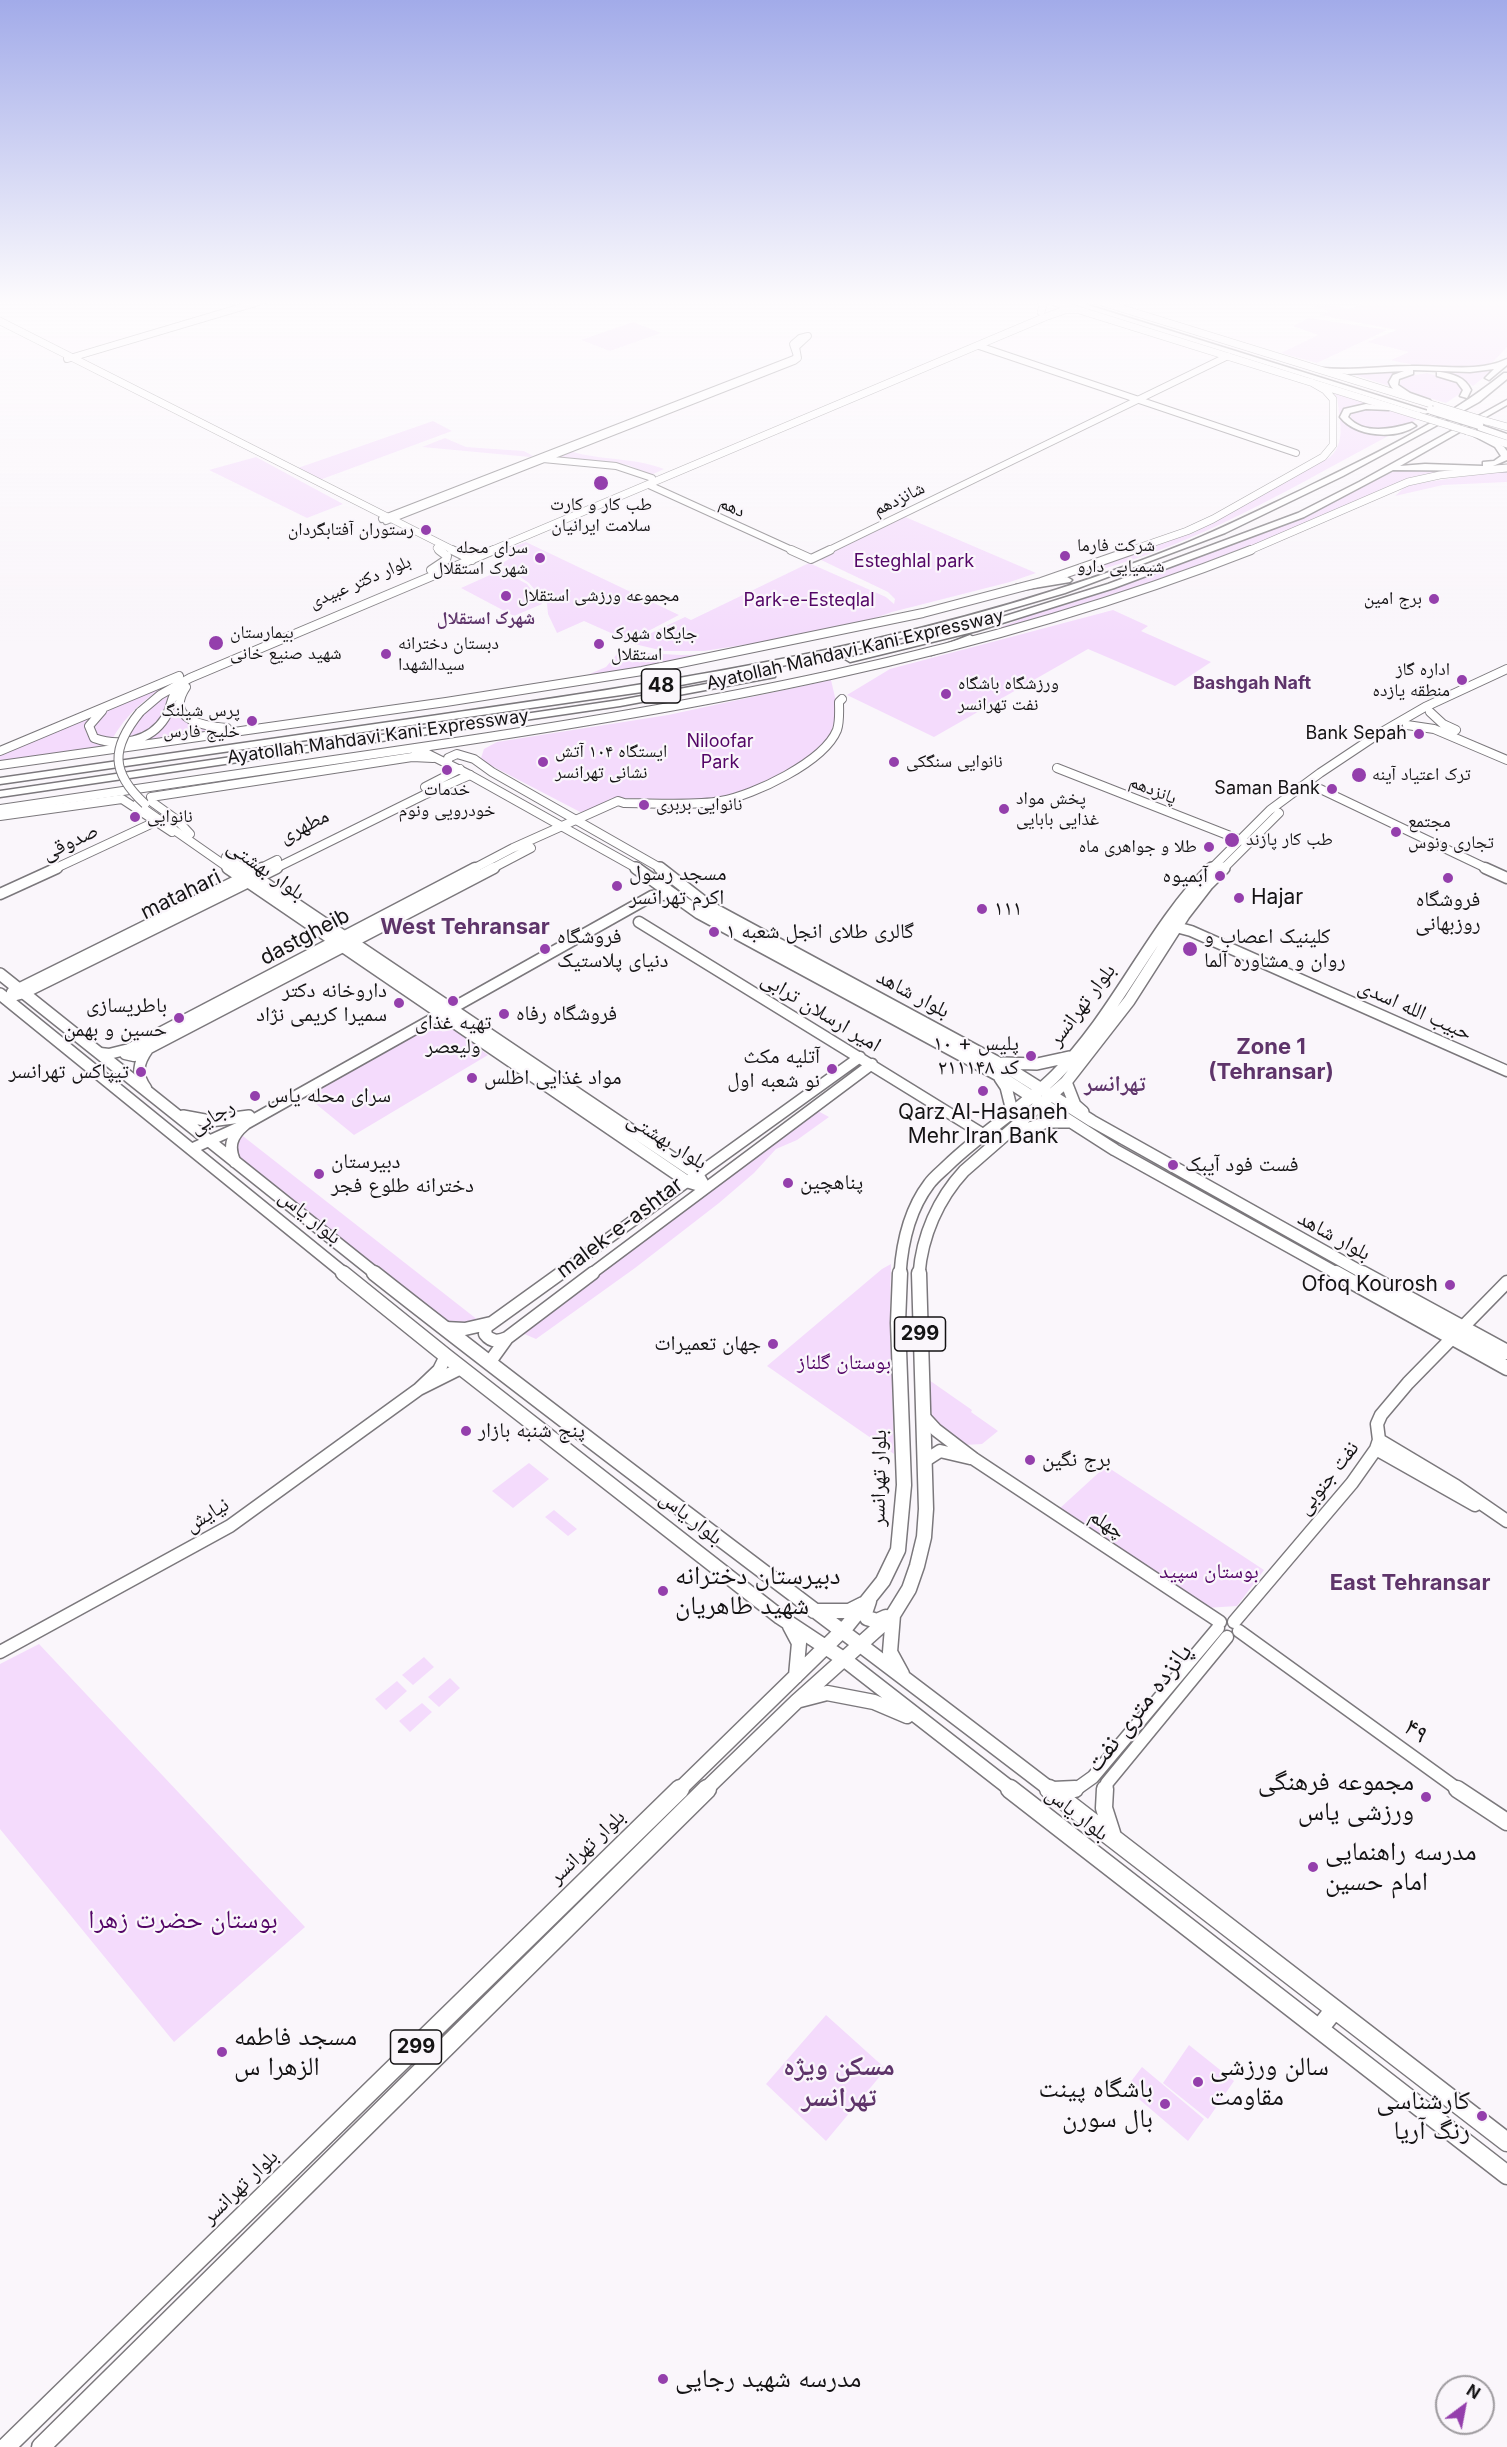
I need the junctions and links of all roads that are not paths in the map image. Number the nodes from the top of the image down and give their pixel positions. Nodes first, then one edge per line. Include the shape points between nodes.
1 (186, 415) edge
2 (651, 415) edge
3 (655, 415) edge
4 (802, 415) edge
5 (809, 415) edge
6 (1103, 415) edge
7 (1184, 415) edge
8 (1333, 415) edge
9 (1345, 415) edge
10 (1431, 415) edge
11 (1447, 415) edge
12 (1449, 415) edge
13 (1474, 415) edge
14 (1483, 415) edge
15 (1412, 426) junction
16 (1507, 426) edge
17 (1480, 427) junction
18 (1507, 435) edge
19 (1507, 444) edge
20 (1437, 450) junction
21 (1296, 453) dead end
22 (543, 459) junction
23 (1507, 468) edge
24 (1383, 473) junction
25 (647, 482) junction
26 (1297, 493) junction
27 (387, 519) junction
28 (1255, 530) junction
29 (468, 559) junction
30 (811, 559) joint
31 (1148, 561) junction
32 (431, 570) junction
33 (1016, 588) junction
34 (1052, 605) junction
35 (931, 652) junction
36 (1507, 669) edge
37 (200, 671) junction
38 (1507, 677) edge
39 (190, 678) junction
40 (842, 699) dead end
41 (121, 700) junction
42 (1430, 712) junction
43 (136, 713) junction
44 (306, 721) junction
45 (1407, 725) junction
46 (547, 729) junction
47 (1484, 746) junction
48 (0, 751) edge
49 (399, 752) junction
50 (1507, 752) edge
51 (474, 759) junction
52 (1507, 760) edge
53 (443, 762) junction
54 (0, 765) edge
55 (1057, 768) dead end
56 (460, 769) junction
57 (470, 775) junction
58 (450, 778) junction
59 (0, 781) edge
60 (1314, 786) junction
61 (0, 794) edge
62 (61, 807) joint
63 (2, 811) edge
64 (580, 821) junction
65 (155, 822) junction
66 (565, 829) junction
67 (191, 839) junction
68 (1243, 842) junction
69 (249, 877) junction
70 (1507, 878) edge
71 (656, 880) junction
72 (0, 894) edge
73 (673, 894) junction
74 (639, 922) dead end
75 (1174, 925) junction
76 (343, 942) junction
77 (0, 974) edge
78 (21, 990) junction
79 (2, 996) edge
80 (445, 1010) junction
81 (129, 1049) junction
82 (148, 1049) junction
83 (100, 1053) junction
84 (861, 1057) junction
85 (1069, 1057) junction
86 (872, 1064) junction
87 (1004, 1065) junction
88 (1507, 1071) edge
89 (998, 1075) junction
90 (1066, 1082) junction
91 (151, 1094) junction
92 (1041, 1096) junction
93 (171, 1111) junction
94 (1012, 1111) junction
95 (247, 1120) junction
96 (1092, 1121) junction
97 (1071, 1122) junction
98 (983, 1134) junction
99 (1005, 1136) junction
100 (209, 1141) junction
101 (191, 1149) junction
102 (235, 1163) junction
103 (693, 1179) junction
104 (705, 1187) junction
105 (1507, 1282) edge
106 (491, 1322) junction
107 (445, 1328) junction
108 (1462, 1328) junction
109 (507, 1338) junction
110 (1451, 1338) junction
111 (1507, 1352) edge
112 (446, 1356) junction
113 (489, 1363) junction
114 (461, 1368) junction
115 (1507, 1368) edge
116 (419, 1389) junction
117 (924, 1417) junction
118 (1378, 1445) junction
119 (974, 1459) junction
120 (926, 1460) junction
121 (1507, 1522) edge
122 (869, 1600) junction
123 (811, 1610) junction
124 (895, 1611) junction
125 (780, 1617) junction
126 (1229, 1629) junction
127 (840, 1632) junction
128 (861, 1644) junction
129 (825, 1646) junction
130 (0, 1652) edge
131 (845, 1660) junction
132 (796, 1676) junction
133 (906, 1680) junction
134 (796, 1702) junction
135 (922, 1722) junction
136 (1105, 1774) junction
137 (1047, 1790) junction
138 (1507, 1822) edge
139 (1120, 1845) junction
140 (1334, 2010) junction
141 (1319, 2029) junction
142 (1507, 2142) edge
143 (1507, 2175) edge
144 (6, 2447) edge
145 (41, 2447) edge

1 - 27 main road
2 - 27 street
3 - 22 street
4 - 25 main road, بلوار دکتر عبیدی
5 - 25 main road, بلوار دکتر عبیدی
6 - 30 street, شانزدهم
7 - 21 street
8 - 33 main road, Ayatollah Mahdavi Kani Expressway via 1333,445 1312,464 1187,531
9 - 15 highway via 1351,424 1378,431
10 - 15 highway, Ayatollah Mahdavi Kani Expressway
11 - 17 highway, bridge
12 - 26 highway, Ayatollah Mahdavi Kani Expressway / 48
13 - 28 highway, 48
14 - 20 highway
15 - 26 highway, Ayatollah Mahdavi Kani Expressway via 1328,471
16 - 17 highway
17 - 18 highway
17 - 19 main road
17 - 20 highway via 1506,457 1496,463 1478,465 1460,463
20 - 24 highway
22 - 25 street, دهم via 616,466
22 - 27 street
23 - 24 highway via 1417,466
23 - 35 main road, Ayatollah Mahdavi Kani Expressway via 1420,478 1180,578 1081,611
24 - 28 highway via 1301,515
25 - 29 main road, بلوار دکتر عبیدی
25 - 30 street, دهم
26 - 31 highway, Ayatollah Mahdavi Kani Expressway / 48 via 1222,531
27 - 29 main road
27 - 32 main road via 447,556
28 - 34 highway, Ayatollah Mahdavi Kani Expressway / 48
29 - 32 main road, بلوار دکتر عبیدی
29 - 37 main road, بلوار دکتر عبیدی
31 - 33 highway via 1052,584
31 - 59 highway, Ayatollah Mahdavi Kani Expressway / 48 via 965,620 813,657 638,690
32 - 37 main road, بلوار دکتر عبیدی
33 - 44 main road, Ayatollah Mahdavi Kani Expressway via 923,613 717,657 510,693
34 - 35 highway
34 - 61 highway, Ayatollah Mahdavi Kani Expressway / 48 via 858,657 692,691
35 - 46 main road, Ayatollah Mahdavi Kani Expressway via 802,682
36 - 68 main road, بلوار تهرانسر via 1417,711 1359,746 1270,810
37 - 39 main road, بلوار دکتر عبیدی
37 - 41 main road
37 - 43 main road, بلوار دکتر عبیدی via 156,693
37 - 44 main road via 179,696 180,710 191,720 225,728
38 - 42 main road, بلوار تهرانسر
39 - 41 main road via 171,695 166,716 148,733 123,743 94,738 89,726 92,720
39 - 43 main road, بلوار دکتر عبیدی
40 - 64 street, dastgheib via 837,732 829,743 786,774 733,800 618,801
41 - 48 main road
42 - 45 main road, بلوار تهرانسر
42 - 47 main road via 1443,724
43 - 67 main road, بلوار بهشتی, bridge via 116,740 112,764 118,783
44 - 54 main road, Ayatollah Mahdavi Kani Expressway
45 - 47 main road via 1434,729
45 - 60 main road, بلوار تهرانسر
46 - 49 main road, Ayatollah Mahdavi Kani Expressway
46 - 51 main road via 482,744 474,751
47 - 50 main road
47 - 52 main road
49 - 53 main road, بلوار شاهد via 423,753
49 - 63 main road, Ayatollah Mahdavi Kani Expressway
51 - 53 main road via 457,754
51 - 64 main road, بلوار شاهد
53 - 56 main road, بلوار شاهد
53 - 67 street via 423,757 402,758 151,797
55 - 68 street, پانزدهم
56 - 57 main road, بلوار شاهد
56 - 58 street
57 - 58 street, matahari
57 - 66 main road, بلوار شاهد
58 - 69 street, matahari
60 - 68 main road, بلوار تهرانسر
60 - 70 street
62 - 63 main road
62 - 65 street via 123,799
64 - 66 street, dastgheib
64 - 87 main road, بلوار شاهد via 654,863 710,907
65 - 67 street
65 - 72 street, صدوقی
66 - 71 main road, بلوار شاهد
66 - 76 street, dastgheib
67 - 69 main road, بلوار بهشتی
68 - 75 main road, بلوار تهرانسر
69 - 76 main road, بلوار بهشتی
69 - 78 street, matahari
71 - 73 main road, بلوار شاهد
71 - 80 street, رجایی via 651,892
73 - 80 street, رجایی via 652,896
73 - 89 main road, بلوار شاهد via 714,922
74 - 84 street, امیر ارسلان ترابی
75 - 85 main road, بلوار تهرانسر / 299 via 1098,1026
75 - 88 street, حبیب الله اسدی
75 - 90 main road, بلوار تهرانسر via 1122,1011
76 - 80 main road, بلوار بهشتی
76 - 81 street, dastgheib
76 - 82 street, dastgheib
77 - 78 main road, بلوار یاس
78 - 79 street
78 - 83 main road, بلوار یاس
79 - 101 main road, بلوار یاس
80 - 95 street, رجایی
80 - 103 main road, بلوار بهشتی
81 - 82 street via 125,1054 132,1057
81 - 83 street, dastgheib
82 - 91 street via 138,1066 138,1078
83 - 91 main road, بلوار یاس
84 - 86 street, امیر ارسلان ترابی
84 - 103 street, malek-e-ashtar
85 - 87 main road via 1037,1064
85 - 92 main road, بلوار تهرانسر / 299
86 - 98 street, امیر ارسلان ترابی
86 - 104 street, malek-e-ashtar
87 - 89 main road
87 - 92 main road, بلوار شاهد
89 - 92 main road, بلوار شاهد
89 - 94 main road via 1006,1087
90 - 92 main road, بلوار تهرانسر / 299
90 - 96 main road via 1075,1105
91 - 93 main road, بلوار یاس
92 - 94 main road, بلوار تهرانسر / 299
92 - 96 main road, بلوار شاهد
92 - 97 main road, بلوار شاهد
92 - 99 main road, بلوار تهرانسر / 299
93 - 95 main road via 210,1122
93 - 100 main road, بلوار یاس
94 - 98 main road, بلوار تهرانسر / 299
95 - 100 street, رجایی
95 - 102 main road via 230,1144
96 - 108 main road, بلوار شاهد
97 - 99 main road via 1047,1122
97 - 110 main road, بلوار شاهد
98 - 122 main road, بلوار تهرانسر / 299 via 929,1184 912,1215 900,1257 902,1527 898,1550
99 - 117 main road, بلوار تهرانسر / 299 via 952,1184 930,1223 921,1255 918,1289
100 - 101 street, رجایی
100 - 102 main road, بلوار یاس
101 - 112 main road, بلوار یاس
102 - 107 main road, بلوار یاس
103 - 104 main road, بلوار بهشتی
103 - 106 street, malek-e-ashtar
104 - 109 street, malek-e-ashtar
105 - 108 street, نفت جنوبی
106 - 107 street via 465,1329
106 - 109 street via 485,1330 487,1337 499,1341
107 - 113 main road, بلوار یاس
108 - 110 street, نفت جنوبی
108 - 111 main road, بلوار شاهد
109 - 113 street, malek-e-ashtar
110 - 115 main road, بلوار شاهد
110 - 118 street, نفت جنوبی via 1381,1415 1377,1424
112 - 114 main road, بلوار یاس
112 - 116 street via 439,1370
113 - 123 main road, بلوار یاس
114 - 116 street
114 - 125 main road, بلوار یاس
116 - 130 street, نیایش via 230,1526
117 - 119 street, چهلم
117 - 120 main road, بلوار تهرانسر / 299
118 - 121 street via 1451,1493
118 - 126 street, نفت جنوبی via 1352,1483
119 - 120 street via 940,1451
119 - 126 street, چهلم
120 - 124 main road, بلوار تهرانسر / 299 via 923,1544 909,1589
122 - 123 main road via 849,1611
122 - 124 main road via 865,1613 873,1621
122 - 127 main road, بلوار تهرانسر / 299
123 - 127 main road, بلوار یاس
124 - 128 main road, بلوار تهرانسر / 299
124 - 133 main road via 890,1652
125 - 129 main road, بلوار یاس
125 - 132 main road via 799,1641
126 - 136 street, پانزده متری نفت
126 - 138 street, ۴۹
127 - 128 main road, بلوار یاس
127 - 129 main road, بلوار تهرانسر / 299
128 - 131 main road, بلوار تهرانسر / 299
128 - 133 main road, بلوار یاس
129 - 131 main road, بلوار یاس
129 - 132 main road, بلوار تهرانسر / 299
131 - 134 main road, بلوار تهرانسر / 299
131 - 135 main road, بلوار یاس
132 - 144 main road, بلوار تهرانسر / 299
133 - 137 main road, بلوار یاس
134 - 135 main road via 827,1693 848,1696
134 - 145 main road, بلوار تهرانسر / 299
135 - 141 main road, بلوار یاس
136 - 137 street, پانزده متری نفت via 1081,1788
136 - 139 street, پانزده متری نفت via 1101,1794 1107,1825
137 - 139 main road, بلوار یاس
139 - 140 main road, بلوار یاس
140 - 141 main road
140 - 142 main road, بلوار یاس
141 - 143 main road, بلوار یاس

